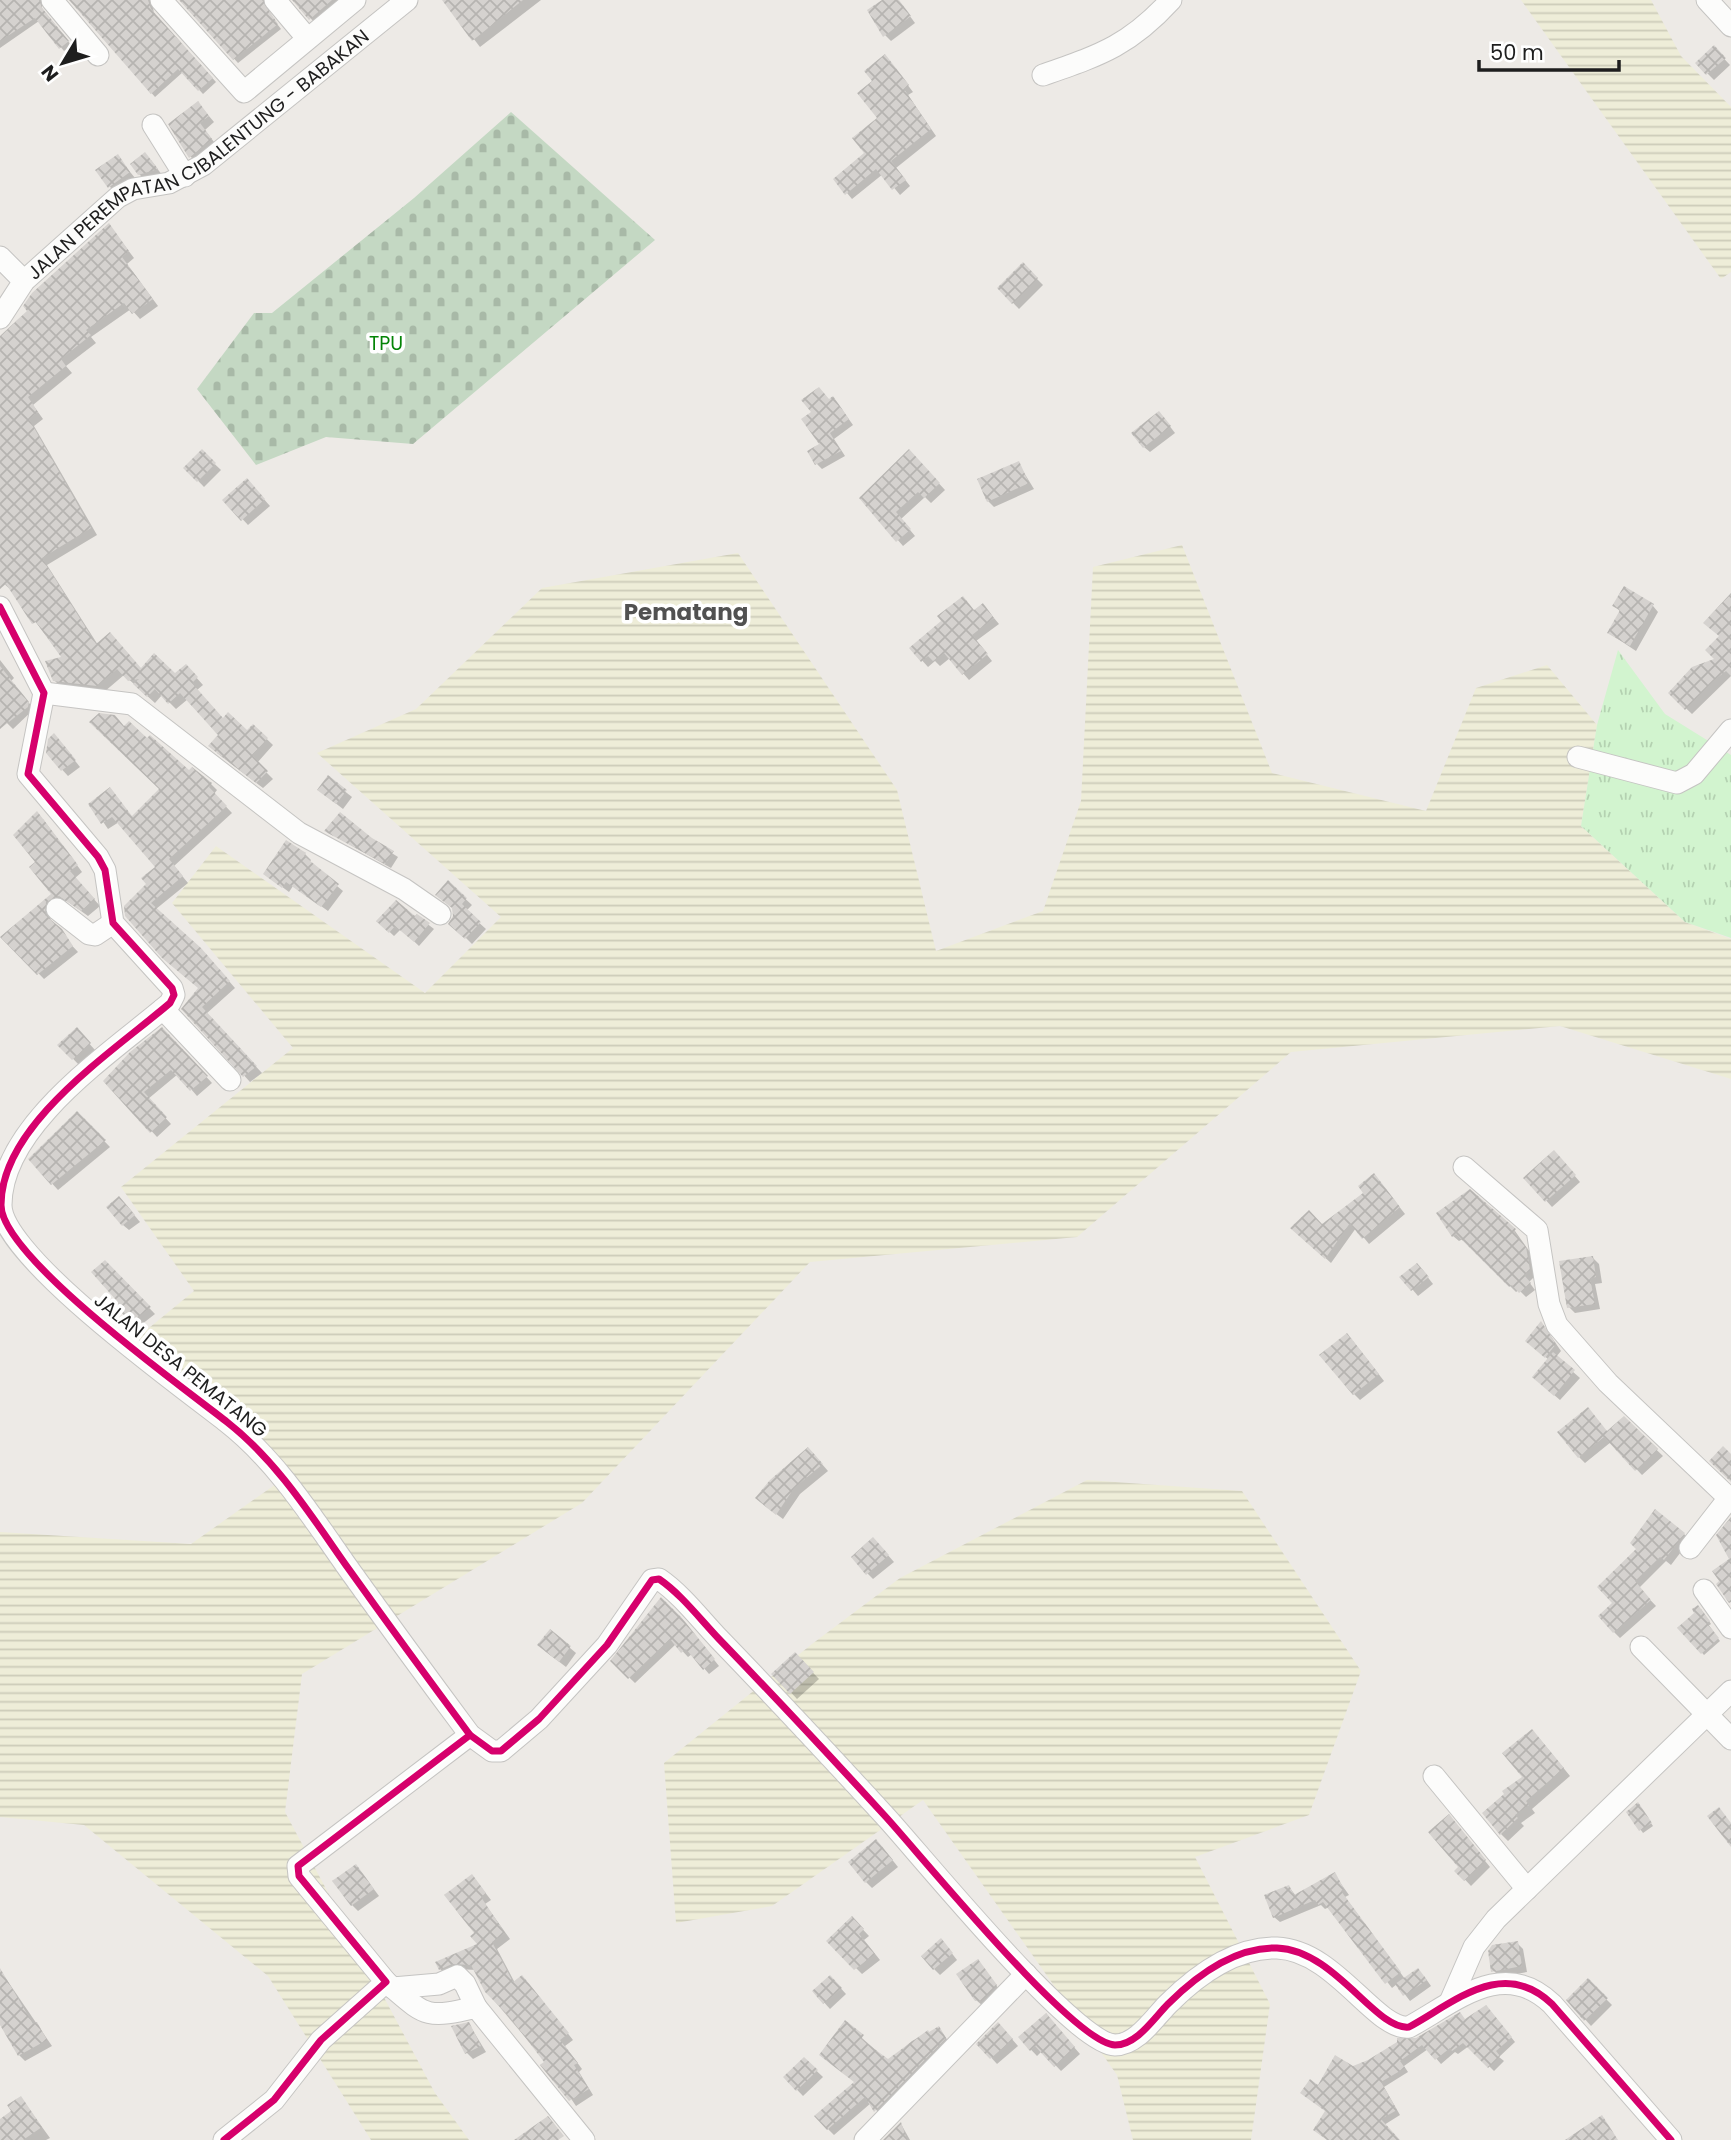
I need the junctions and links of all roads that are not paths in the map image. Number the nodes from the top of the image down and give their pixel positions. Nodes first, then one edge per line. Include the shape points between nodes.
1 (52, 0) edge
2 (161, 0) edge
3 (275, 0) edge
4 (355, 0) edge
5 (1171, 0) edge
6 (1707, 0) edge
7 (396, 4) edge
8 (1731, 26) edge
9 (307, 38) junction
10 (98, 55) dead end
11 (1043, 75) dead end
12 (153, 125) dead end
13 (185, 176) junction
14 (0, 257) edge
15 (24, 281) junction
16 (0, 318) edge
17 (0, 607) edge
18 (44, 693) junction
19 (1731, 730) edge
20 (1578, 757) dead end
21 (57, 909) dead end
22 (440, 914) dead end
23 (113, 923) junction
24 (163, 1009) junction
25 (230, 1080) dead end
26 (1464, 1167) dead end
27 (1730, 1499) edge
28 (1690, 1548) dead end
29 (1704, 1590) dead end
30 (1731, 1628) edge
31 (1641, 1647) dead end
32 (1731, 1691) edge
33 (1709, 1715) junction
34 (470, 1735) junction
35 (1731, 1739) edge
36 (1434, 1776) dead end
37 (1527, 1889) junction
38 (1026, 1974) junction
39 (389, 1985) junction
40 (1450, 2002) junction
41 (476, 2007) junction
42 (224, 2140) edge
43 (584, 2140) edge
44 (865, 2140) edge
45 (1671, 2140) edge

1 - 10 street
2 - 9 street via 242,91
3 - 9 street
4 - 9 street
5 - 11 street via 1132,38 1091,59
6 - 8 street
7 - 13 street, JALAN PEREMPATAN CIBALENTUNG - BABAKAN via 260,121
12 - 13 street
13 - 15 street, JALAN PEREMPATAN CIBALENTUNG - BABAKAN via 118,197
14 - 15 street
15 - 16 street, JALAN PEREMPATAN CIBALENTUNG - BABAKAN
17 - 18 street
18 - 22 street via 132,704 299,833 404,889
18 - 23 street via 28,774 105,870
19 - 20 street via 1694,774 1677,783
21 - 23 street via 89,934
23 - 24 street via 172,988 174,995
24 - 25 street
24 - 34 street, JALAN DESA PEMATANG via 74,1083 29,1131 6,1175 1,1207 4,1219 36,1261 103,1325 264,1454
26 - 27 street via 1537,1230 1549,1304 1571,1343
27 - 28 street
29 - 30 street
31 - 33 street
32 - 33 street
33 - 35 street
33 - 37 street
34 - 38 street via 492,1751 501,1751 577,1678 607,1645 652,1580 659,1579 887,1818
34 - 39 street via 297,1869 327,1913
36 - 37 street
37 - 40 street via 1474,1947
38 - 40 street via 1087,2031 1116,2045 1131,2040 1221,1962 1263,1948 1282,1948 1330,1968 1393,2026 1409,2027
38 - 44 street
39 - 41 street via 421,2012 442,2016
39 - 41 street via 439,1984 457,1976
39 - 42 street via 321,2040 274,2100
40 - 45 street via 1479,1987 1532,1987
41 - 43 street

